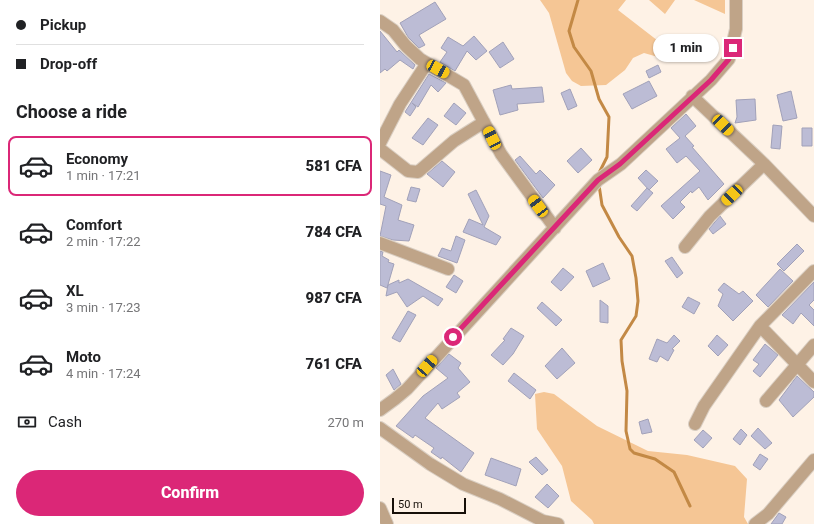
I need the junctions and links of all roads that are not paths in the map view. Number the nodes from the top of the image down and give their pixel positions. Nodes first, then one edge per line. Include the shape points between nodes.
1 (736, 0) edge
2 (380, 21) edge
3 (428, 63) junction
4 (692, 96) junction
5 (484, 122) junction
6 (380, 143) edge
7 (380, 150) edge
8 (764, 164) junction
9 (814, 216) edge
10 (555, 228) junction
11 (380, 243) edge
12 (685, 247) dead end
13 (448, 269) dead end
14 (814, 271) edge
15 (760, 326) junction
16 (814, 345) edge
17 (796, 364) junction
18 (814, 382) edge
19 (766, 401) dead end
20 (380, 410) edge
21 (695, 424) dead end
22 (380, 428) edge
23 (814, 460) edge
24 (380, 508) edge
25 (387, 524) edge
26 (558, 524) edge
27 (755, 524) edge

1 - 4 street via 736,29 729,59 711,80
2 - 3 street via 393,30 414,54
3 - 5 street via 464,85
3 - 6 street via 400,104
4 - 8 street
4 - 10 street via 620,164 598,180
5 - 7 street via 454,141 418,172 408,171
5 - 10 street via 500,154
8 - 9 street
8 - 12 street via 710,216
10 - 20 street via 407,389
11 - 13 street
14 - 15 street
15 - 17 street
15 - 21 street via 704,406
16 - 17 street
17 - 18 street
17 - 19 street
22 - 26 street via 463,484 543,520
23 - 27 street via 768,514
24 - 25 street

